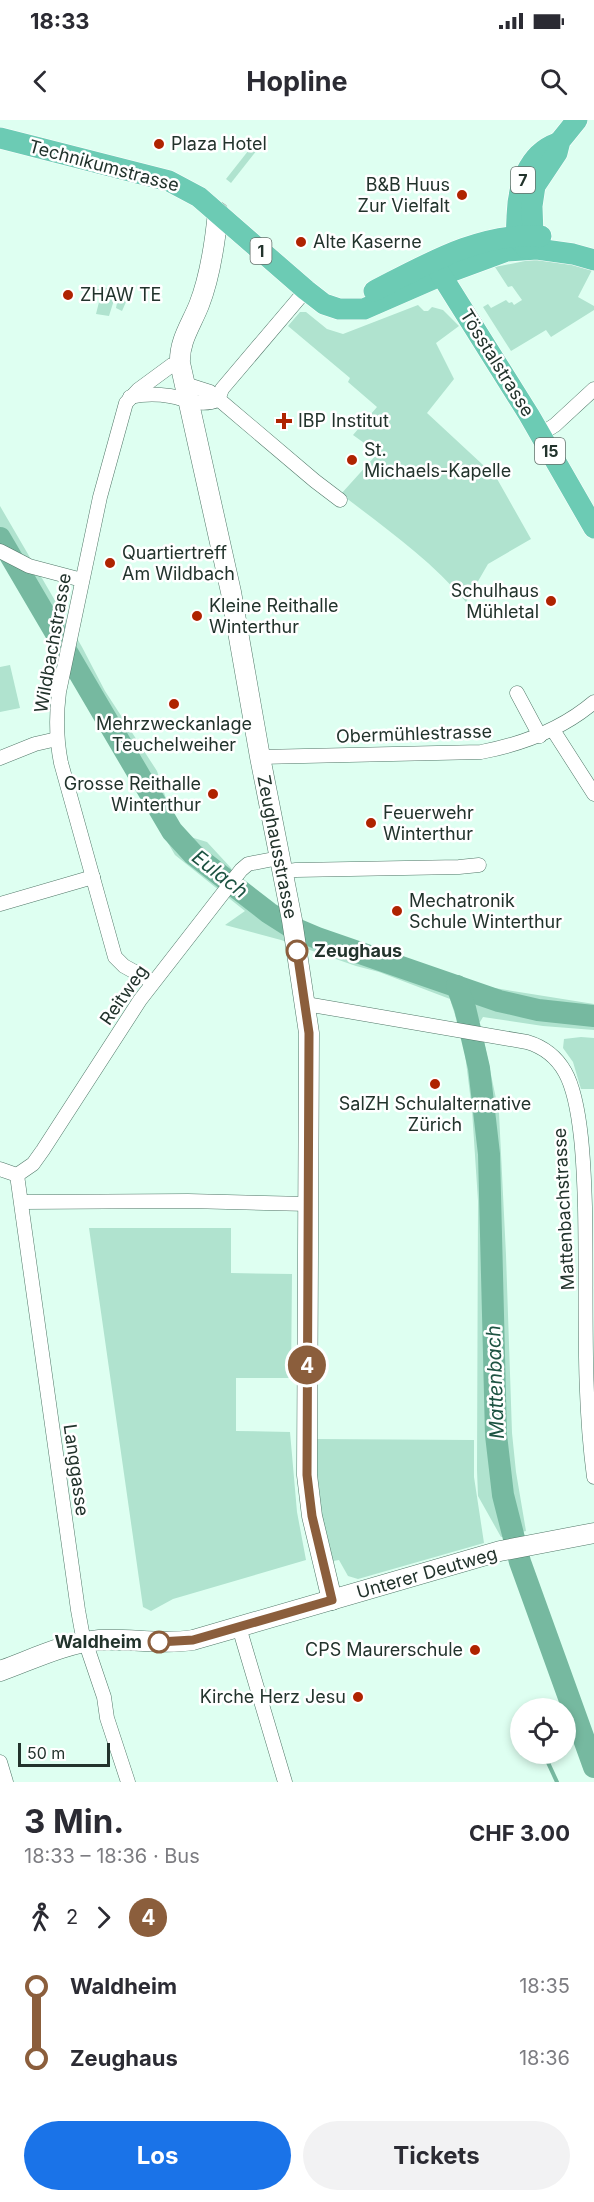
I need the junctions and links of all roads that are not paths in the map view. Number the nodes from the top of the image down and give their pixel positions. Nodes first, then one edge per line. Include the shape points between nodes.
1 (577, 120) edge
2 (0, 138) edge
3 (218, 212) junction
4 (525, 240) junction
5 (594, 248) edge
6 (594, 260) edge
7 (438, 269) junction
8 (306, 290) junction
9 (172, 368) junction
10 (594, 389) edge
11 (187, 392) junction
12 (169, 396) junction
13 (130, 397) junction
14 (218, 400) junction
15 (540, 434) junction
16 (340, 500) dead end
17 (594, 528) edge
18 (0, 551) edge
19 (82, 580) junction
20 (517, 693) dead end
21 (594, 702) edge
22 (553, 730) junction
23 (540, 736) junction
24 (57, 739) junction
25 (260, 757) junction
26 (0, 758) edge
27 (594, 794) edge
28 (281, 865) junction
29 (478, 865) dead end
30 (93, 877) junction
31 (0, 904) edge
32 (153, 982) junction
33 (306, 1004) junction
34 (0, 1169) edge
35 (17, 1175) junction
36 (22, 1202) junction
37 (308, 1204) junction
38 (594, 1477) edge
39 (594, 1533) edge
40 (332, 1600) junction
41 (239, 1627) junction
42 (85, 1642) junction
43 (0, 1671) edge
44 (0, 1762) edge
45 (6, 1782) edge
46 (128, 1782) edge
47 (285, 1782) edge

1 - 4 main road, 7 via 560,141 547,146 532,162 524,177 518,207
2 - 3 main road, Technikumstrasse / 1 via 169,181 192,192
3 - 8 main road, Technikumstrasse / 1
3 - 9 street, Zeughausstrasse via 200,304
4 - 5 main road, 1 via 558,238
4 - 6 main road, 1
4 - 7 main road, 1 via 477,243
7 - 8 main road, Technikumstrasse / 1 via 358,299 346,309 324,304
7 - 15 main road, Tösstalstrasse / 15
8 - 14 street via 222,389
9 - 11 street, Zeughausstrasse
9 - 12 street via 156,385
9 - 13 street
10 - 15 street
11 - 12 street
11 - 14 street via 210,392
11 - 25 street, Zeughausstrasse via 231,592
12 - 13 street
13 - 19 street, Wildbachstrasse via 113,447
14 - 16 street
15 - 17 main road, Tösstalstrasse / 15
18 - 19 street via 29,566
19 - 24 street, Wildbachstrasse via 57,709
20 - 23 street
21 - 22 street, Obermühlestrasse
22 - 23 street, Obermühlestrasse
22 - 27 street
23 - 25 street, Obermühlestrasse via 481,752
24 - 26 street
24 - 30 street, Wildbachstrasse
25 - 28 street, Zeughausstrasse
28 - 29 street, Reitweg via 296,870
28 - 32 street, Reitweg via 248,864
28 - 33 street, Zeughausstrasse
30 - 31 street
30 - 32 street, Wildbachstrasse via 116,957
32 - 35 street, Reitweg via 43,1150 33,1164
33 - 37 street, Zeughausstrasse
33 - 38 street, Mattenbachstrasse via 527,1042 543,1048 566,1073 580,1129 584,1169 587,1383
34 - 35 street
35 - 36 street, Langgasse
36 - 37 street
36 - 42 street, Langgasse via 72,1574
37 - 40 street, Zeughausstrasse via 307,1475 312,1516
39 - 40 street, Unterer Deutweg via 500,1551
40 - 41 street, Unterer Deutweg
41 - 42 street, Unterer Deutweg via 177,1642
41 - 47 street
42 - 43 street, Unterer Deutweg
42 - 46 street, Langgasse
44 - 45 street

